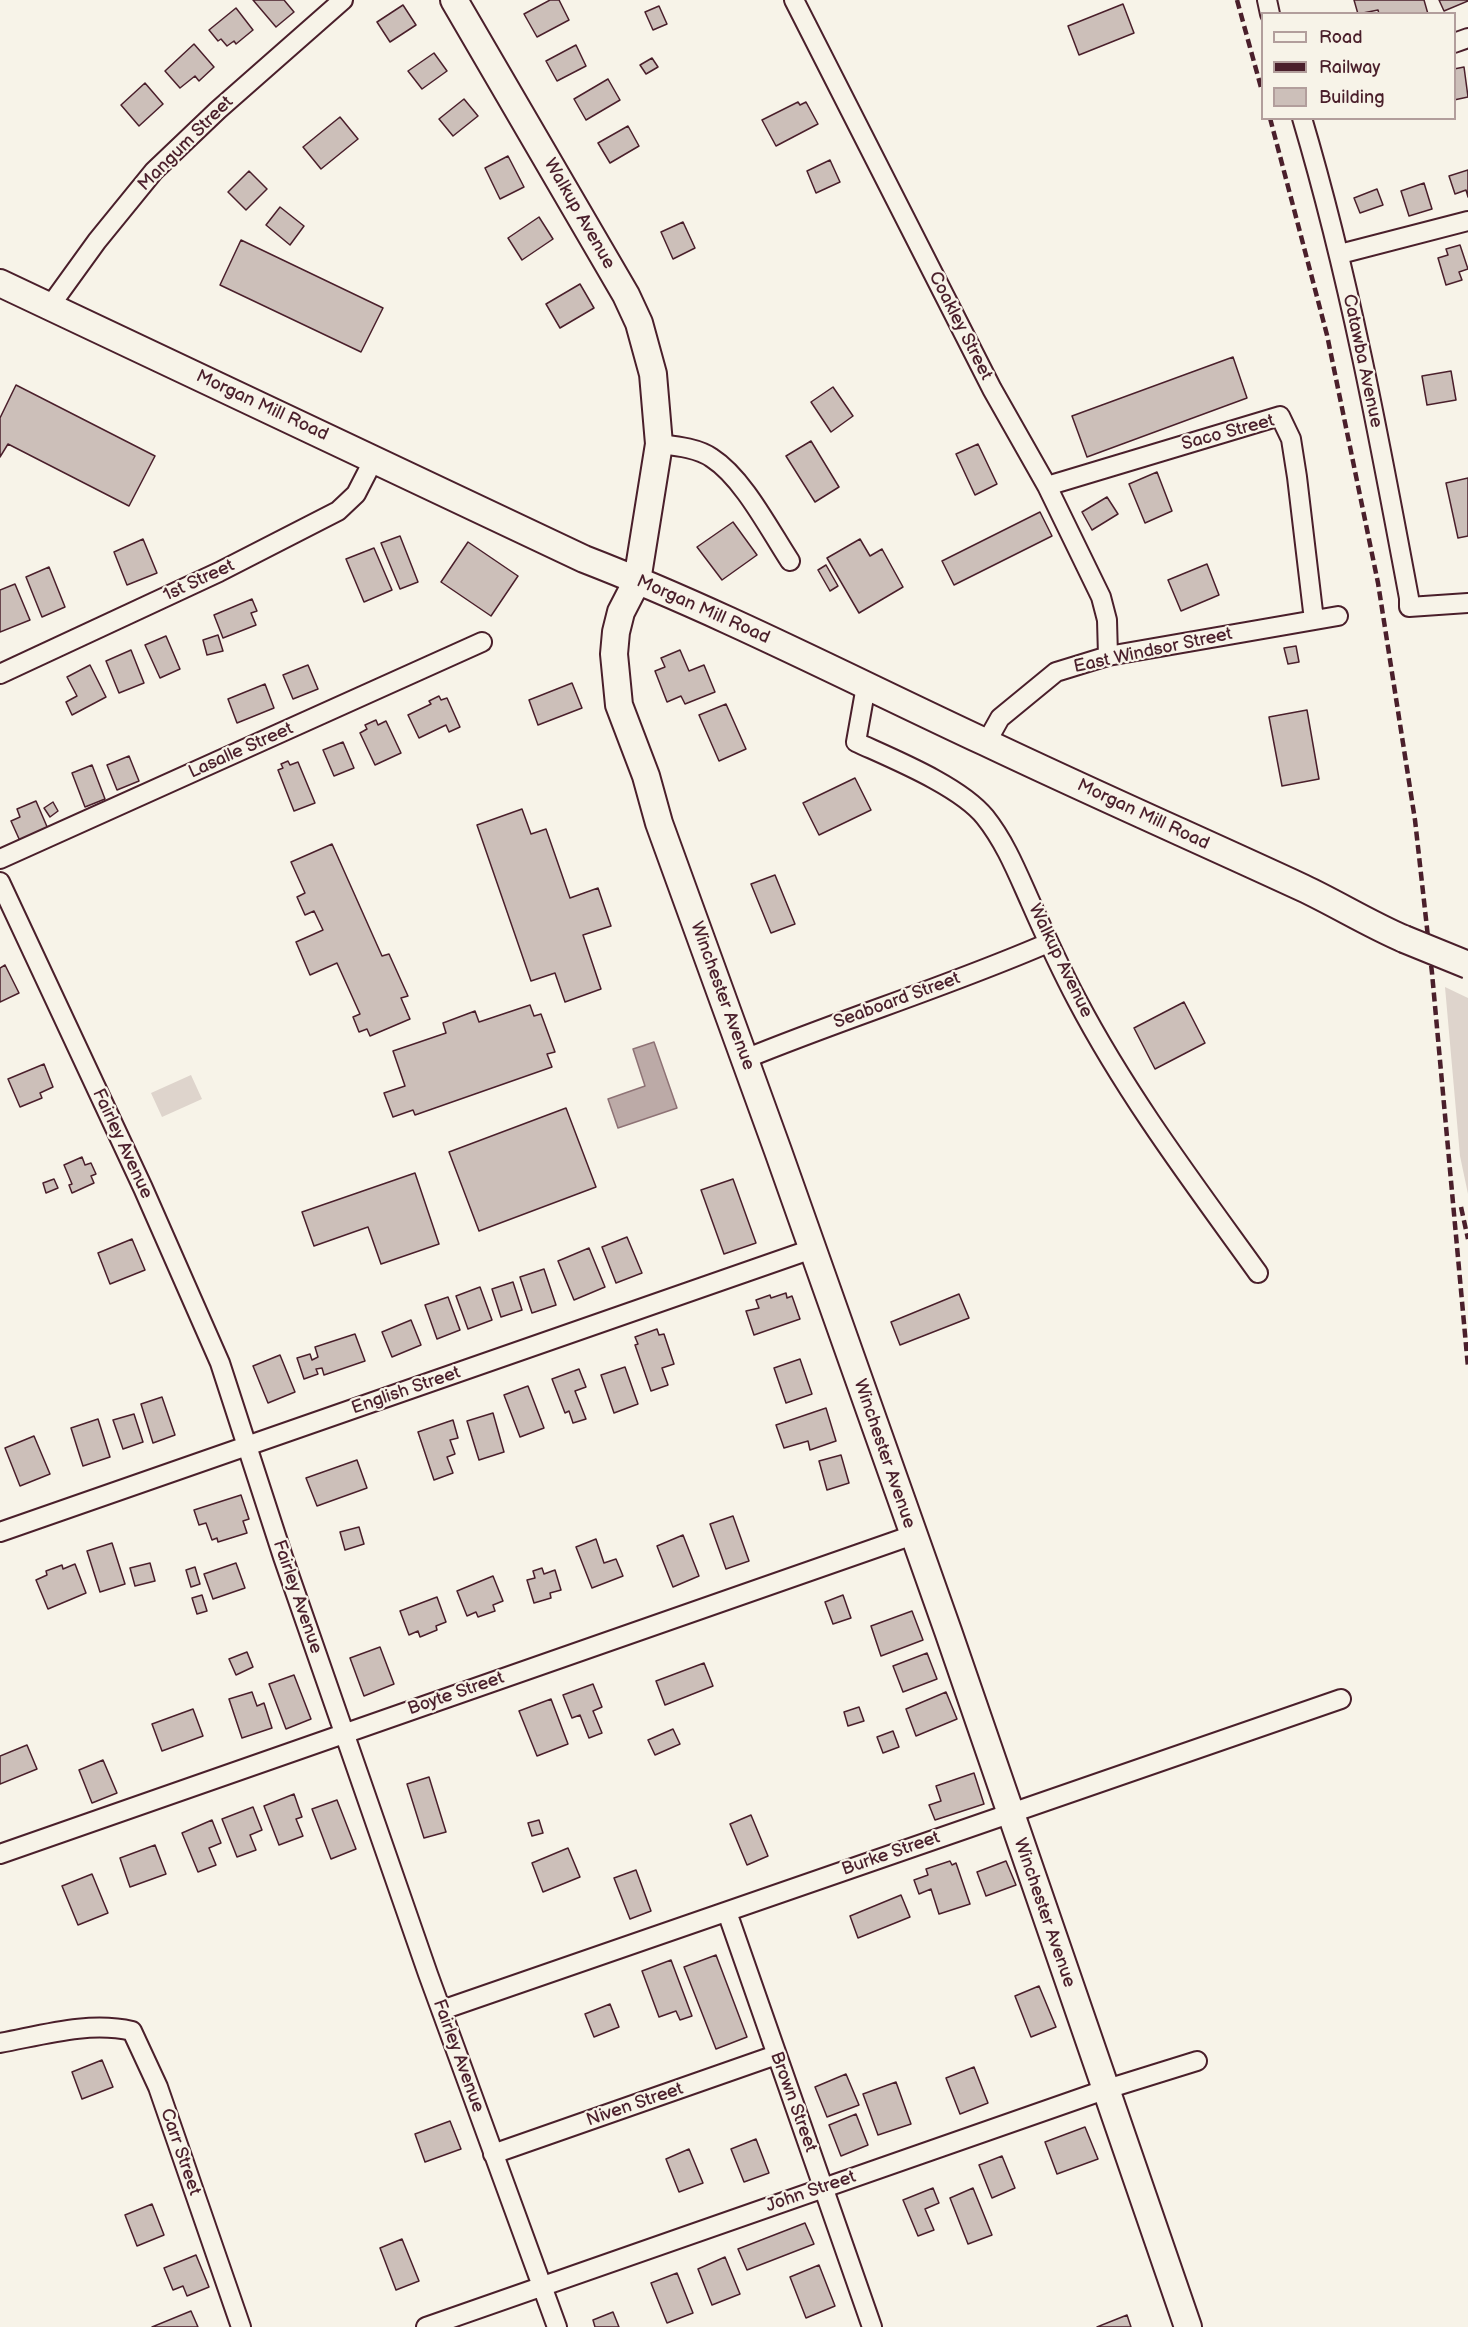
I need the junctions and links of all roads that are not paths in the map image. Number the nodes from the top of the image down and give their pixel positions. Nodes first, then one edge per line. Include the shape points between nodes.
1 (343, 0) edge
2 (454, 0) edge
3 (794, 0) edge
4 (1303, 120) edge
5 (1468, 221) edge
6 (1340, 254) junction
7 (0, 283) edge
8 (50, 306) junction
9 (659, 444) junction
10 (374, 459) junction
11 (1047, 486) junction
12 (790, 561) dead end
13 (637, 581) junction
14 (1468, 603) edge
15 (1338, 616) dead end
16 (1314, 620) junction
17 (482, 642) dead end
18 (1108, 657) junction
19 (0, 674) edge
20 (866, 686) junction
21 (986, 743) junction
22 (0, 859) edge
23 (0, 882) edge
24 (1048, 943) junction
25 (1468, 965) edge
26 (745, 1059) junction
27 (812, 1249) junction
28 (1258, 1273) dead end
29 (246, 1445) junction
30 (0, 1532) edge
31 (913, 1535) junction
32 (1341, 1699) dead end
33 (345, 1734) junction
34 (1009, 1813) junction
35 (0, 1854) edge
36 (727, 1912) junction
37 (441, 2010) junction
38 (0, 2043) edge
39 (776, 2055) junction
40 (1197, 2061) dead end
41 (1107, 2089) junction
42 (493, 2154) junction
43 (824, 2187) junction
44 (543, 2286) junction
45 (241, 2327) edge
46 (426, 2327) edge
47 (557, 2327) edge
48 (872, 2327) edge
49 (1188, 2327) edge

1 - 8 street, Mangum Street via 154,171
2 - 9 street, Walkup Avenue via 639,323 653,374
3 - 11 street, Coakley Street via 992,389
4 - 6 street, Catawba Avenue
5 - 6 street
6 - 14 street, Catawba Avenue via 1384,463 1409,607
7 - 8 street, Morgan Mill Road
8 - 10 street, Morgan Mill Road
9 - 12 street via 711,456 732,474
9 - 13 street, Walkup Avenue
10 - 13 street, Morgan Mill Road
10 - 19 street, 1st Street via 357,494 338,511 219,572
11 - 16 street, Saco Street via 1280,416 1291,439
11 - 18 street, Coakley Street via 1101,597 1107,620
13 - 20 street, Morgan Mill Road
13 - 26 street, Winchester Avenue via 616,632 619,705
15 - 16 street, East Windsor Street
16 - 18 street, East Windsor Street
17 - 22 street, Lasalle Street
18 - 21 street, East Windsor Street via 1056,672 1000,718
20 - 21 street, Morgan Mill Road
20 - 24 street, Walkup Avenue via 856,742 958,794 984,816 1008,853
21 - 25 street, Morgan Mill Road, bridge via 1308,890 1371,924
23 - 29 street, Fairley Avenue via 185,1282 220,1363
24 - 26 street, Seaboard Street
24 - 28 street, Walkup Avenue via 1154,1131
26 - 27 street, Winchester Avenue
27 - 29 street, English Street
27 - 31 street, Winchester Avenue
29 - 30 street, English Street
29 - 33 street, Fairley Avenue
31 - 33 street, Boyte Street
31 - 34 street, Winchester Avenue
32 - 34 street, Burke Street
33 - 35 street, Boyte Street
33 - 37 street, Fairley Avenue
34 - 36 street, Burke Street
34 - 41 street, Winchester Avenue
36 - 37 street, Burke Street
36 - 39 street, Brown Street
37 - 42 street, Fairley Avenue
38 - 45 street, Carr Street via 78,2029 132,2031 158,2087
39 - 42 street, Niven Street
39 - 43 street, Brown Street
40 - 41 street, John Street
41 - 43 street, John Street
41 - 49 street, Winchester Avenue
42 - 44 street, Fairley Avenue
43 - 44 street, John Street
43 - 48 street, Brown Street
44 - 46 street, John Street
44 - 47 street, Fairley Avenue

